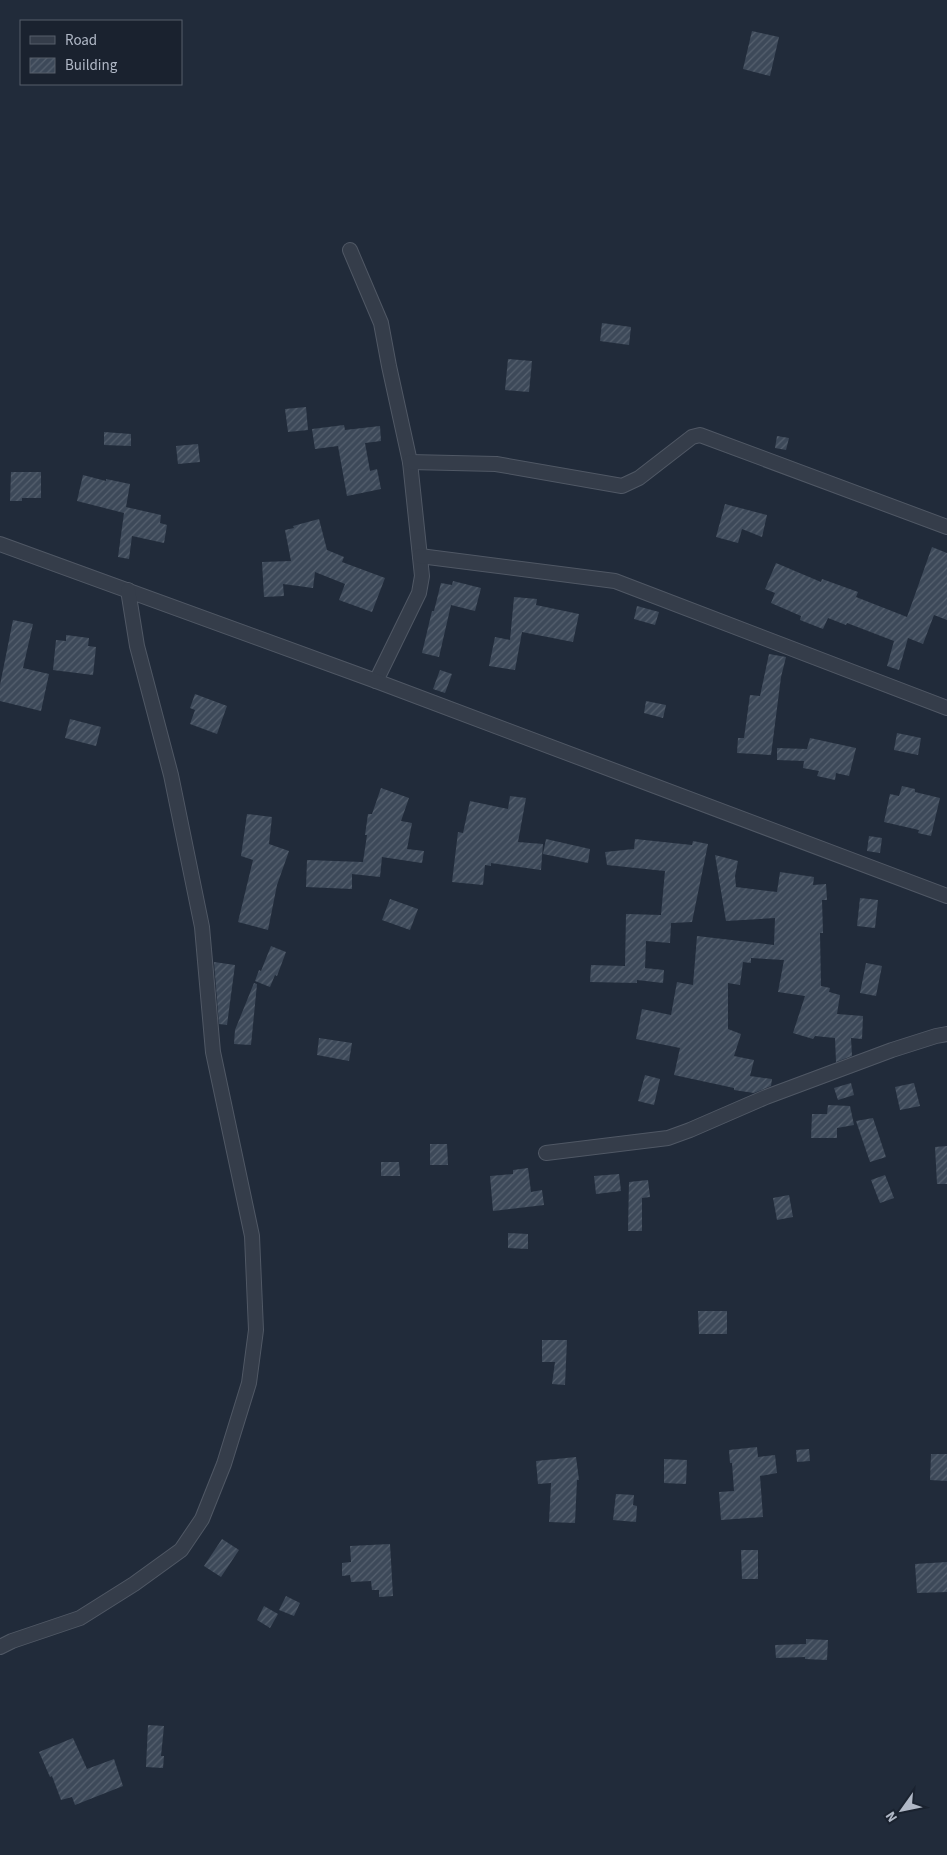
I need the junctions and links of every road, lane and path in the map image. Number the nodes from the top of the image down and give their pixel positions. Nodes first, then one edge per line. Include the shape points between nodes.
1 (350, 250) dead end
2 (410, 462) junction
3 (947, 527) edge
4 (0, 544) edge
5 (420, 556) junction
6 (128, 590) junction
7 (376, 681) junction
8 (947, 708) edge
9 (947, 896) edge
10 (947, 1034) edge
11 (546, 1153) dead end
12 (0, 1647) edge

1 - 2 street via 381,323
2 - 3 street via 496,464 622,486 639,478 692,437 700,435
2 - 5 street
4 - 6 street
5 - 7 street via 422,576 419,593
5 - 8 street via 615,581
6 - 7 street
6 - 12 street via 202,927 212,1052 252,1236 256,1330 249,1383 224,1464 202,1519 181,1550 80,1618
7 - 9 street
10 - 11 street via 892,1050 668,1138

